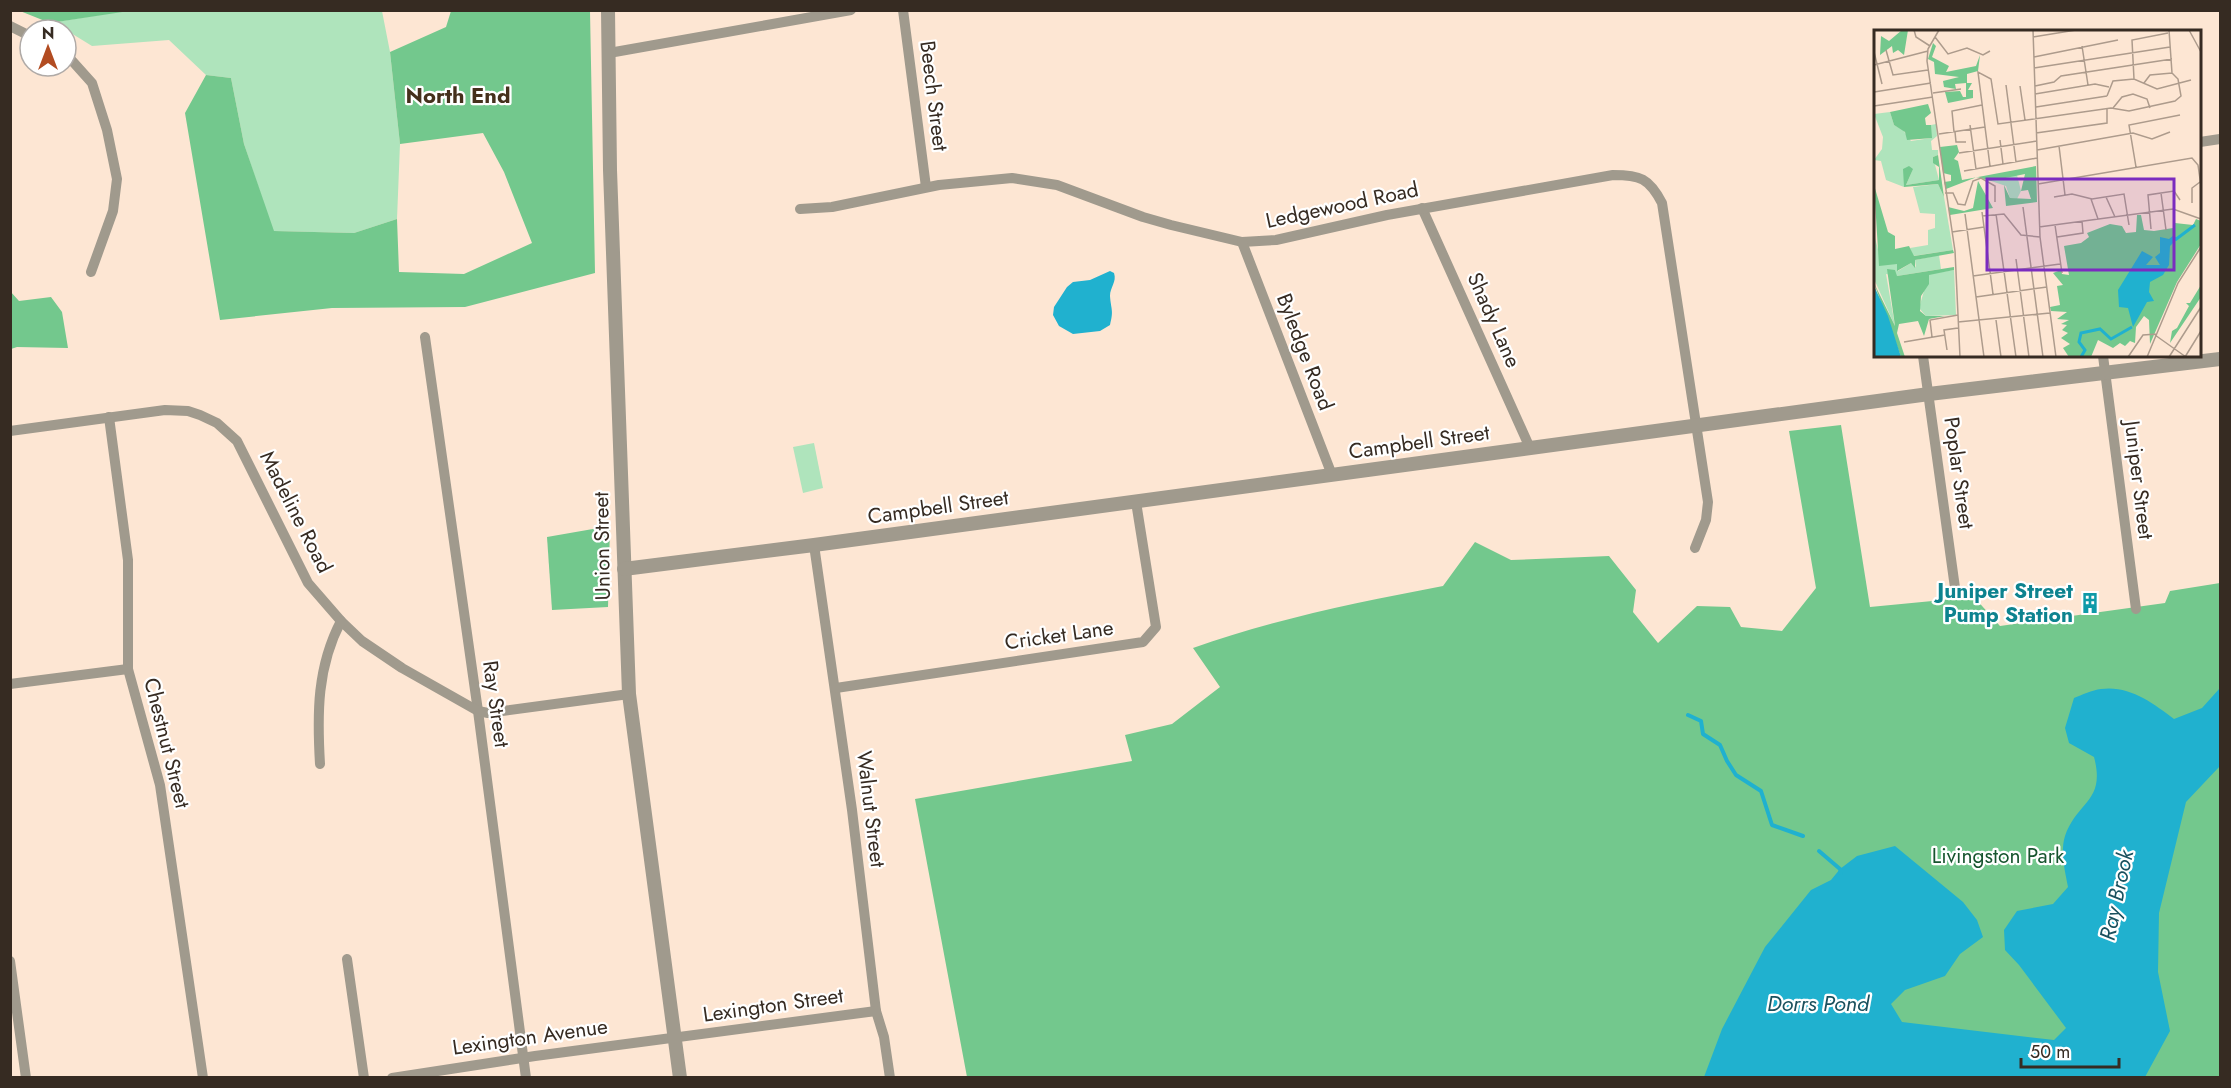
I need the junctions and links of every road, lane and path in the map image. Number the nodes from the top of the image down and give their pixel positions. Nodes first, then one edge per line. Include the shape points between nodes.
1 (608, 10) edge
2 (851, 10) edge
3 (903, 10) edge
4 (609, 53) junction
5 (78, 67) edge
6 (2220, 139) edge
7 (2201, 142) edge
8 (926, 187) junction
9 (1422, 208) junction
10 (800, 209) dead end
11 (1242, 242) junction
12 (91, 272) dead end
13 (425, 337) dead end
14 (1923, 357) edge
15 (2103, 357) edge
16 (2220, 359) edge
17 (2105, 372) junction
18 (1929, 394) junction
19 (109, 417) junction
20 (1697, 426) junction
21 (10, 431) edge
22 (1530, 448) junction
23 (1332, 475) junction
24 (1137, 502) junction
25 (814, 545) junction
26 (1695, 548) dead end
27 (624, 569) junction
28 (1956, 595) dead end
29 (2136, 609) dead end
30 (341, 621) junction
31 (128, 669) junction
32 (10, 684) edge
33 (836, 688) junction
34 (629, 694) junction
35 (478, 711) junction
36 (320, 764) dead end
37 (347, 959) dead end
38 (10, 961) edge
39 (876, 1011) junction
40 (674, 1038) junction
41 (523, 1058) junction
42 (26, 1077) edge
43 (203, 1077) edge
44 (364, 1077) edge
45 (392, 1077) edge
46 (526, 1077) edge
47 (680, 1077) edge
48 (890, 1077) edge

1 - 4 street, Union Street
2 - 4 street
3 - 8 street, Beech Street
4 - 27 street, Union Street
5 - 12 street via 92,83 117,179 112,211
6 - 7 street
8 - 10 street, Ledgewood Road via 832,207
8 - 11 street, Ledgewood Road via 998,178 1028,179 1072,189 1155,221
9 - 11 street, Ledgewood Road via 1276,240
9 - 20 street, Ledgewood Road via 1613,175 1643,179 1662,203
9 - 22 street, Shady Lane
11 - 23 street, Byledge Road
13 - 35 street, Ray Street
14 - 18 street, Poplar Street
15 - 17 street, Juniper Street
16 - 17 street, Campbell Street
17 - 18 street, Campbell Street
17 - 29 street, Juniper Street
18 - 20 street, Campbell Street
18 - 28 street, Poplar Street
19 - 21 street, Madeline Road
19 - 30 street, Madeline Road via 188,411 229,431 245,455 308,584
19 - 31 street, Chestnut Street via 128,560
20 - 22 street, Campbell Street
20 - 26 street, Ledgewood Road via 1708,502
22 - 23 street, Campbell Street
23 - 24 street, Campbell Street
24 - 25 street, Campbell Street
24 - 33 street, Cricket Lane via 1156,627 1143,642
25 - 27 street, Campbell Street
25 - 33 street, Walnut Street
27 - 34 street, Union Street
30 - 35 street, Madeline Road via 362,641 402,668
30 - 36 street via 327,651 319,695
31 - 32 street
31 - 43 street, Chestnut Street via 160,785
33 - 39 street, Walnut Street
34 - 35 street, Madeline Road via 499,713
34 - 40 street, Union Street
35 - 41 street, Ray Street
37 - 44 street
38 - 42 street
39 - 40 street, Lexington Street
39 - 48 street, Walnut Street
40 - 41 street, Lexington Avenue
40 - 47 street, Union Street
41 - 45 street, Lexington Avenue
41 - 46 street, Ray Street

